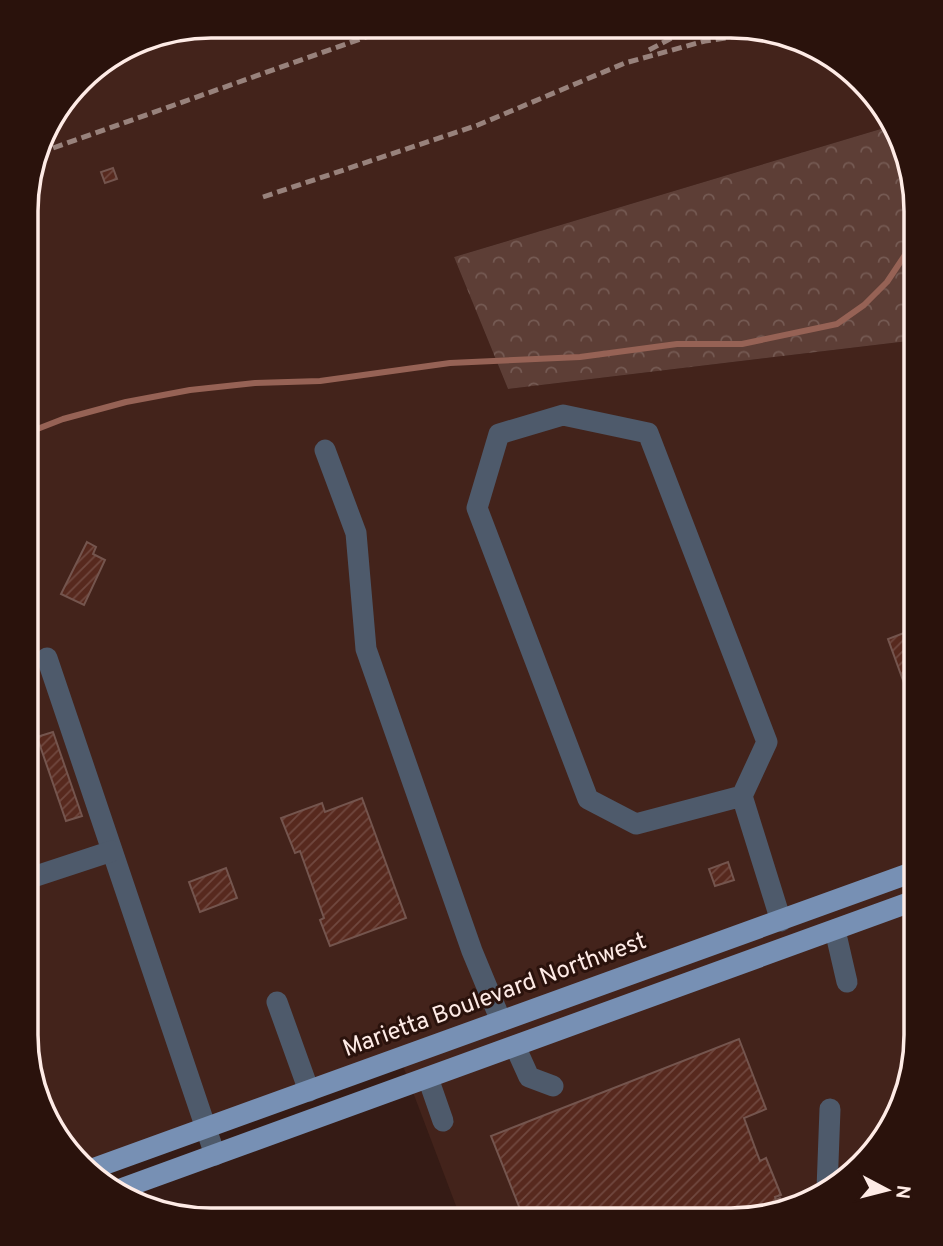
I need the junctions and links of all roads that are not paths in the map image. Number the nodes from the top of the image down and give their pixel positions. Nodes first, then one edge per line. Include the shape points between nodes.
1 (325, 450) dead end
2 (47, 659) dead end
3 (742, 796) junction
4 (112, 851) junction
5 (38, 875) edge
6 (904, 876) edge
7 (904, 904) edge
8 (781, 921) junction
9 (835, 930) junction
10 (846, 982) dead end
11 (277, 1002) dead end
12 (500, 1021) junction
13 (515, 1046) junction
14 (428, 1078) junction
15 (553, 1086) dead end
16 (309, 1091) junction
17 (830, 1109) dead end
18 (443, 1121) dead end
19 (205, 1129) junction
20 (215, 1155) junction
21 (100, 1166) edge
22 (827, 1178) edge
23 (134, 1189) edge

1 - 12 lane via 356,533 366,649
2 - 4 lane
3 - 3 lane via 767,742 648,433 563,415 499,434 477,508 588,799 636,824
3 - 8 lane
4 - 5 lane
4 - 19 lane
6 - 8 main road, Marietta Boulevard Northwest
7 - 9 main road
8 - 12 main road, Marietta Boulevard Northwest
9 - 10 lane
9 - 13 main road
11 - 16 lane
12 - 16 main road, Marietta Boulevard Northwest
13 - 14 main road
13 - 15 lane via 529,1077
14 - 18 lane
14 - 20 main road
16 - 19 main road, Marietta Boulevard Northwest
17 - 22 lane
19 - 20 lane
19 - 21 main road, Marietta Boulevard Northwest
20 - 23 main road

